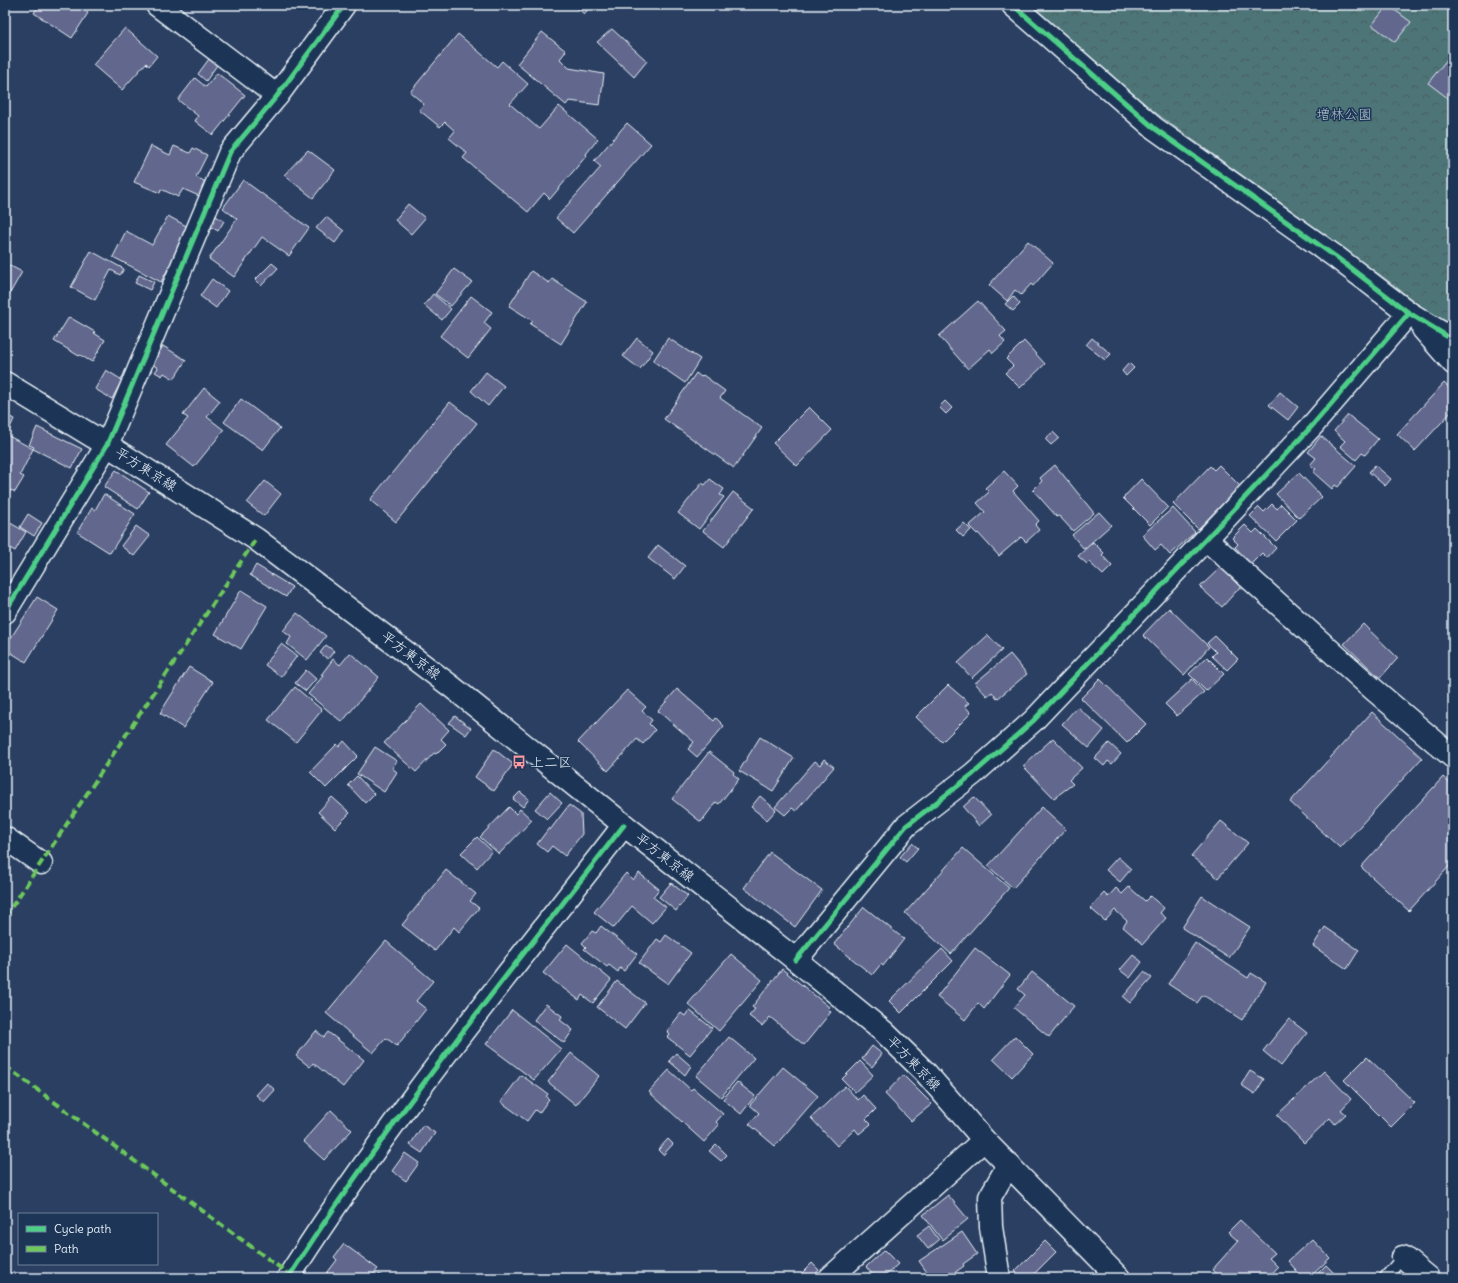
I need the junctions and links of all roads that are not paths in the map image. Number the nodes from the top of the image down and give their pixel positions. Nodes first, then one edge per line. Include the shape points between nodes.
1 (156, 5) edge
2 (344, 5) edge
3 (1013, 5) edge
4 (277, 96) junction
5 (1409, 313) junction
6 (1453, 340) edge
7 (1453, 362) edge
8 (5, 383) edge
9 (107, 445) junction
10 (1206, 539) junction
11 (5, 612) edge
12 (1453, 757) edge
13 (624, 825) junction
14 (5, 838) edge
15 (41, 863) dead end
16 (796, 960) junction
17 (984, 1140) junction
18 (1009, 1164) junction
19 (1403, 1257) joint
20 (291, 1277) edge
21 (830, 1278) edge
22 (999, 1278) edge
23 (1119, 1278) edge
24 (1385, 1278) edge
25 (1428, 1278) edge

1 - 4 street
2 - 4 street
3 - 5 street via 1154,128 1336,257
4 - 9 street via 230,152
5 - 6 street
5 - 7 street
5 - 10 street via 1311,427
8 - 9 street, 平方東京線
9 - 11 street
9 - 13 street, 平方東京線 via 256,539 452,686
10 - 12 street
10 - 16 street via 1033,721 973,774 906,826
13 - 16 street, 平方東京線
13 - 20 street via 449,1048 374,1150
14 - 15 street
16 - 17 street, 平方東京線 via 889,1037 925,1072
17 - 18 street, 平方東京線
17 - 21 street
18 - 22 street via 990,1197 991,1227
18 - 23 street, 平方東京線
19 - 24 lane
19 - 25 street

